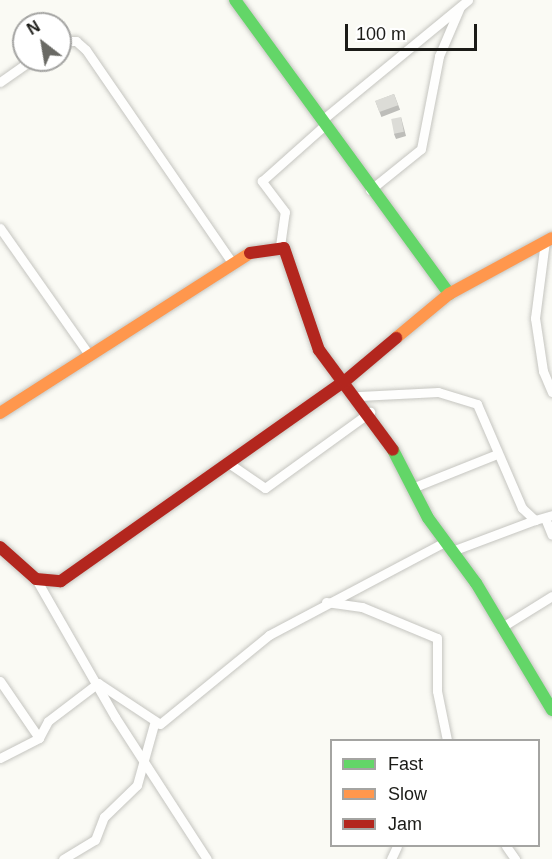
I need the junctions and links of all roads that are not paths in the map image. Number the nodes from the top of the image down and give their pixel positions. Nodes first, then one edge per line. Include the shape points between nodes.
1 (235, 0) edge
2 (468, 0) edge
3 (460, 7) junction
4 (72, 41) edge
5 (15, 72) edge
6 (0, 82) edge
7 (323, 123) junction
8 (370, 190) junction
9 (0, 228) edge
10 (548, 240) edge
11 (280, 246) junction
12 (231, 261) junction
13 (449, 294) junction
14 (87, 352) junction
15 (345, 381) junction
16 (552, 392) edge
17 (359, 396) junction
18 (0, 412) edge
19 (370, 412) junction
20 (497, 454) junction
21 (227, 462) junction
22 (412, 488) junction
23 (544, 518) edge
24 (552, 535) edge
25 (0, 537) edge
26 (448, 546) junction
27 (3, 548) edge
28 (36, 579) junction
29 (552, 596) edge
30 (326, 602) junction
31 (502, 627) junction
32 (0, 681) edge
33 (98, 683) junction
34 (552, 710) edge
35 (154, 724) junction
36 (39, 738) junction
37 (152, 739) junction
38 (447, 739) edge
39 (139, 751) junction
40 (0, 758) edge
41 (148, 763) junction
42 (63, 859) edge
43 (207, 859) edge

1 - 7 street
2 - 3 street
3 - 7 street
3 - 8 street via 439,56 421,149
4 - 12 street via 86,50
5 - 6 street
7 - 8 street
7 - 11 street via 262,181 285,212
8 - 13 street
9 - 14 street
10 - 13 street
10 - 16 street via 535,318 543,371
11 - 12 street
11 - 15 street via 291,260 312,336
12 - 14 street
13 - 15 street
14 - 18 street
15 - 17 street
15 - 21 street
17 - 19 street
17 - 20 street via 438,392 470,400 485,414
19 - 21 street via 265,488
19 - 22 street
20 - 22 street
20 - 23 street via 522,508
21 - 28 street via 76,573 48,584
22 - 26 street
23 - 24 street
23 - 26 street
25 - 27 street
26 - 30 street
26 - 31 street
27 - 28 street
28 - 33 street
29 - 31 street
30 - 35 street via 245,651 177,712
30 - 38 street via 362,607 437,638 437,692
31 - 34 street
32 - 36 street
33 - 35 street via 115,690
33 - 36 street via 48,721
33 - 39 street
35 - 37 street
36 - 40 street
37 - 39 street
37 - 41 street
39 - 41 street
41 - 42 street via 137,785 104,817 95,840
41 - 43 street

